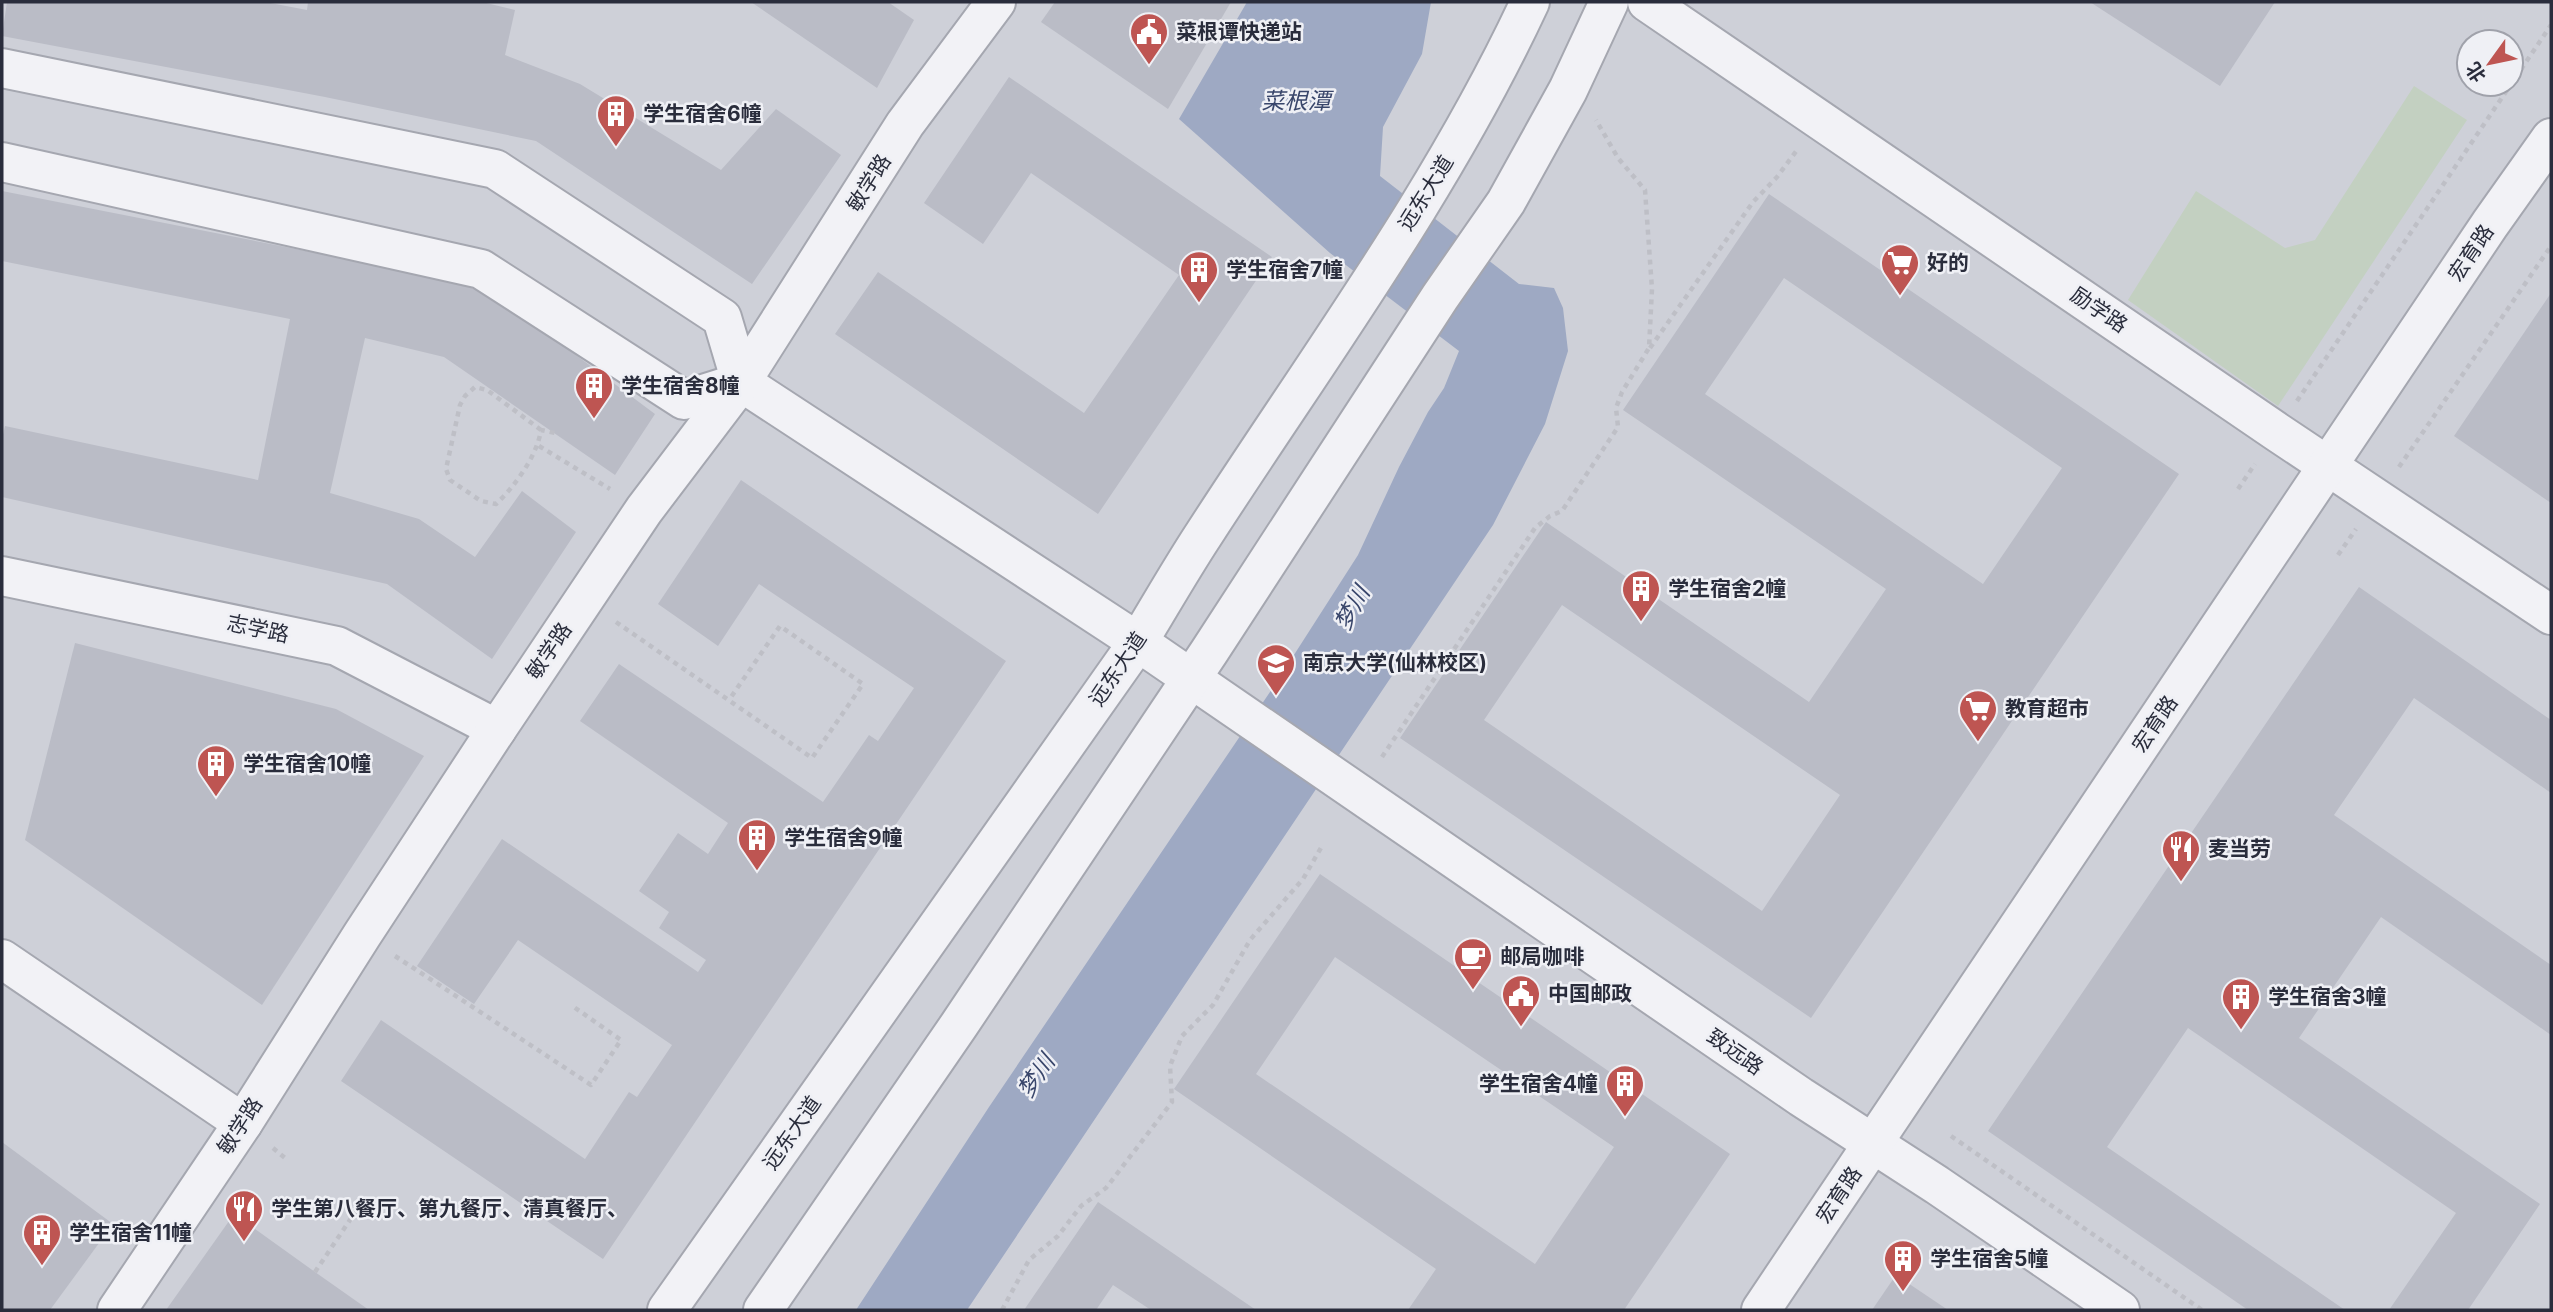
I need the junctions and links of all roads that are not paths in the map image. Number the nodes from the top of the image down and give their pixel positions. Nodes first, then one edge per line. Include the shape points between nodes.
1 (996, 2) edge
2 (1530, 2) edge
3 (1609, 2) edge
4 (1647, 2) edge
5 (2, 68) edge
6 (2551, 138) edge
7 (2, 162) edge
8 (741, 382) junction
9 (2328, 465) junction
10 (2, 576) edge
11 (2551, 615) edge
12 (1138, 642) junction
13 (1190, 680) junction
14 (497, 729) junction
15 (2, 959) edge
16 (243, 1124) junction
17 (1874, 1144) junction
18 (117, 1310) edge
19 (667, 1310) edge
20 (763, 1310) edge
21 (1761, 1310) edge
22 (2120, 1310) edge

1 - 8 street, 敏学路 via 905,124
2 - 12 street, 远东大道 via 1445,163
3 - 13 street via 1568,90 1506,202
4 - 9 street, 励学路
5 - 8 street via 495,169 722,318
6 - 9 street, 宏育路
7 - 8 street via 481,269 684,400
8 - 12 street, 致远路
8 - 14 street, 敏学路 via 643,510
9 - 11 street, 励学路
9 - 17 street, 宏育路
10 - 14 street, 志学路 via 337,646
12 - 13 street, 致远路
12 - 19 street, 远东大道
13 - 17 street, 致远路
13 - 20 street
14 - 16 street, 敏学路
15 - 16 street
16 - 18 street, 敏学路
17 - 21 street, 宏育路
17 - 22 street, 致远路

